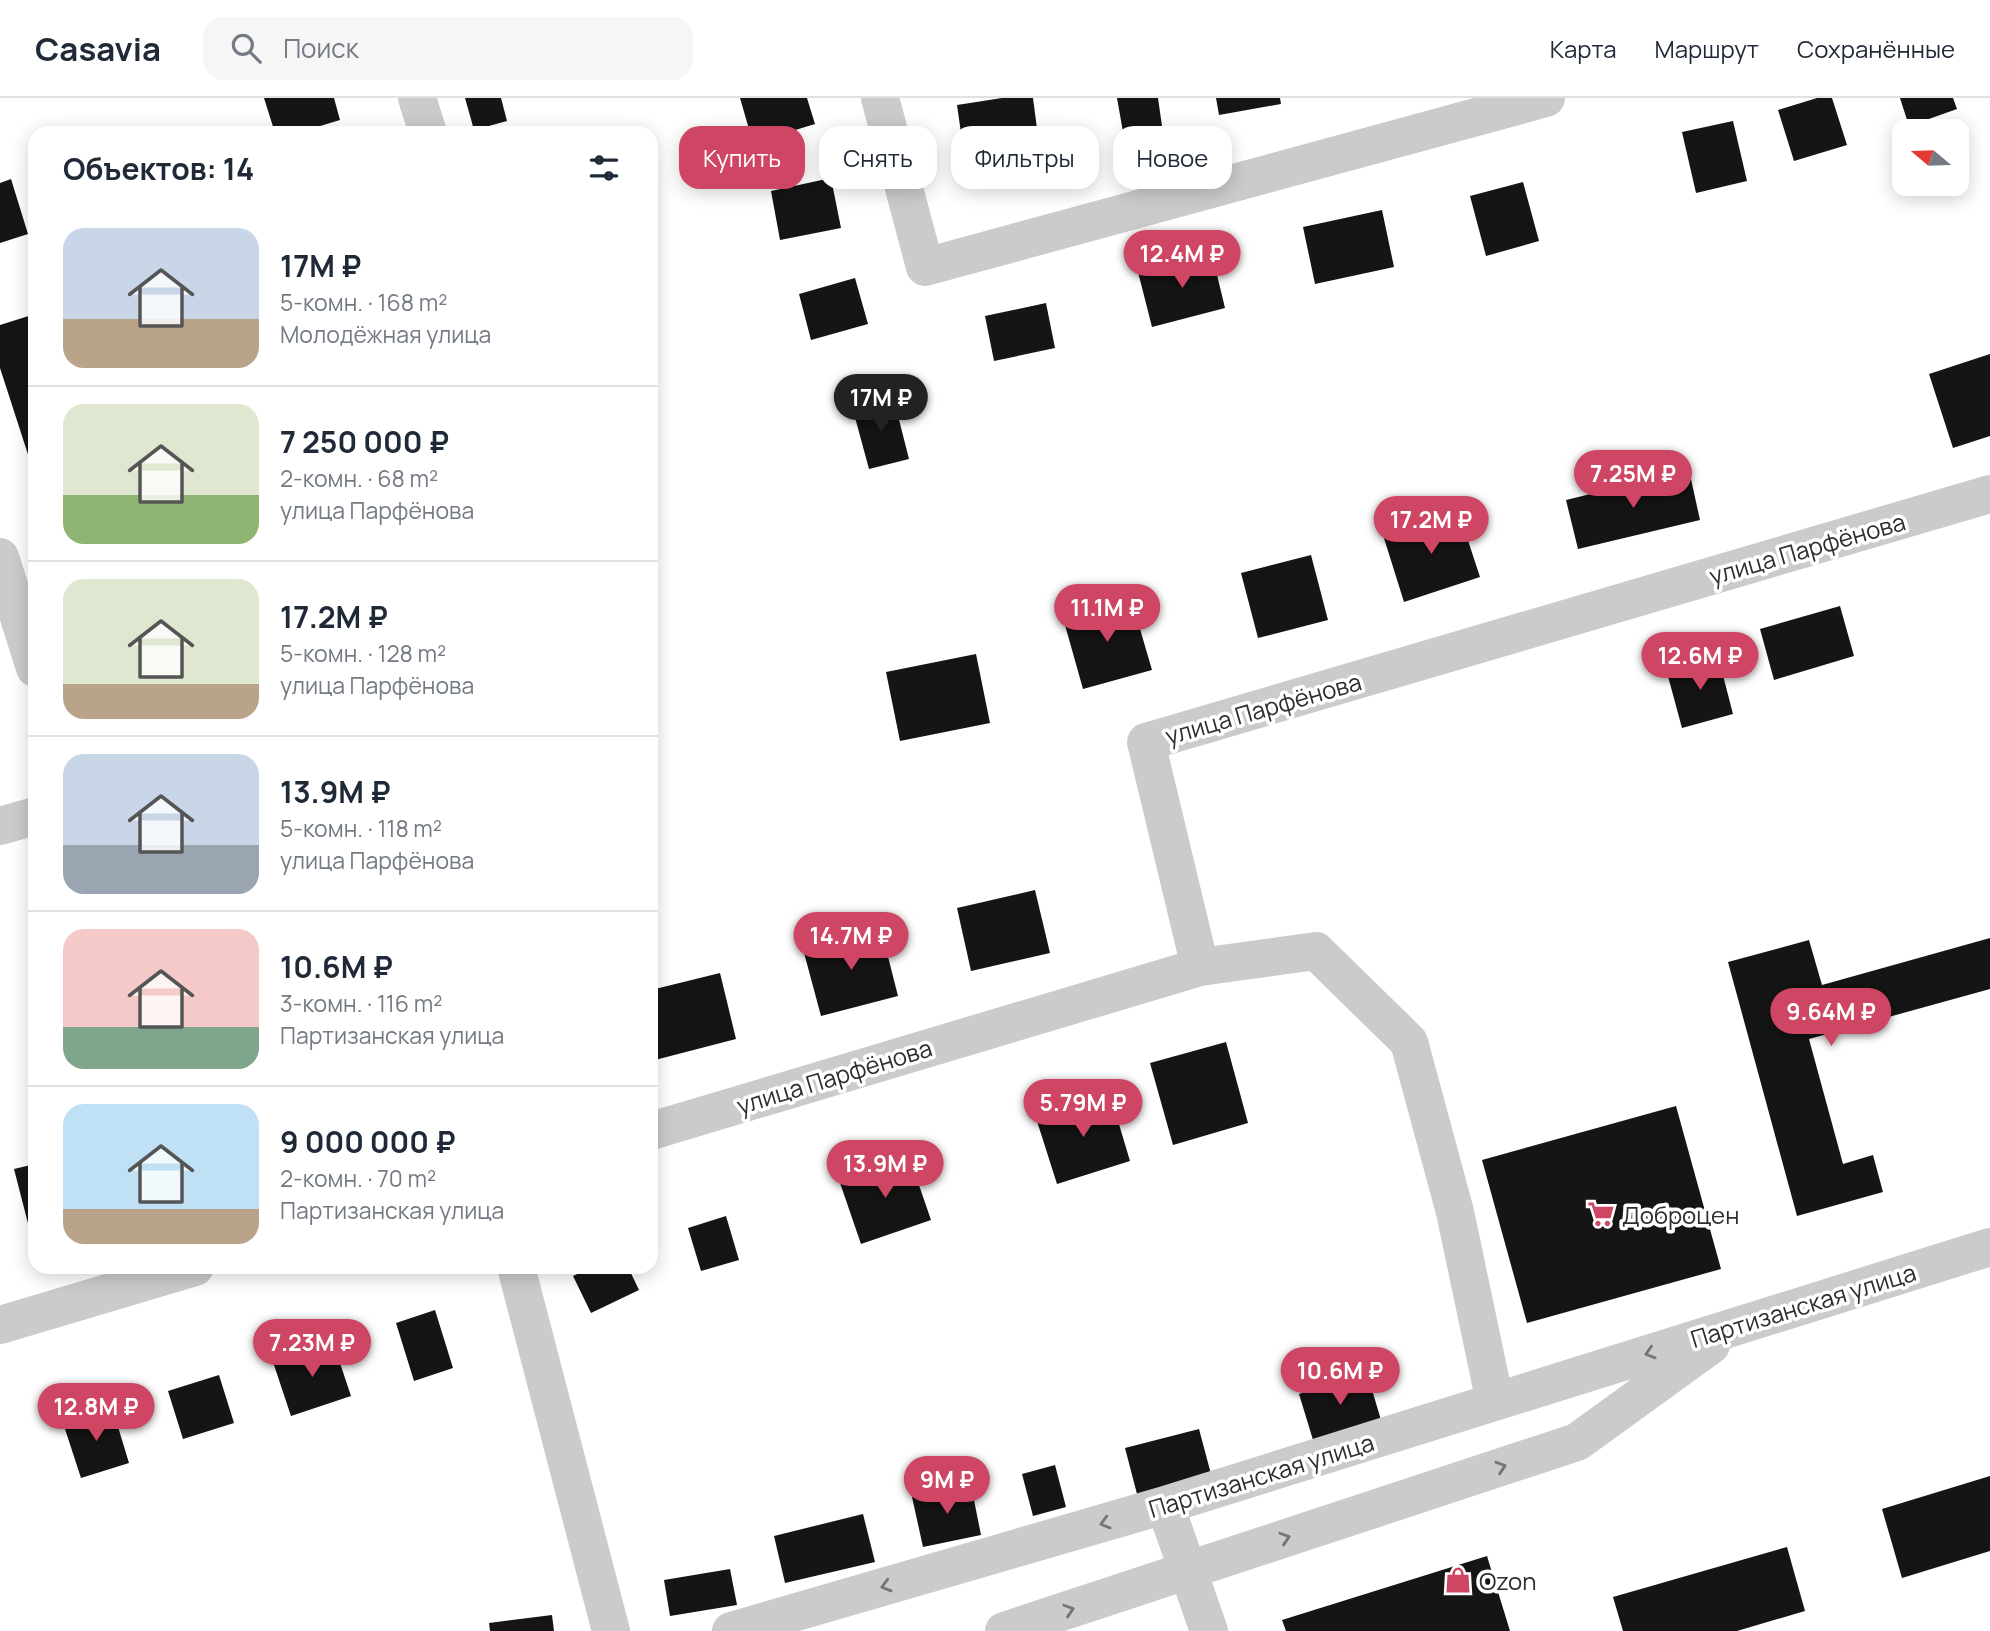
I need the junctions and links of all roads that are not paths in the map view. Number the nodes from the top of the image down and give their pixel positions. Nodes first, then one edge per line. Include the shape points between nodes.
1 (418, 98) edge
2 (880, 98) edge
3 (1546, 98) edge
4 (426, 126) edge
5 (1990, 494) edge
6 (0, 557) edge
7 (28, 646) edge
8 (28, 818) edge
9 (0, 826) edge
10 (1200, 967) junction
11 (658, 1129) edge
12 (1990, 1247) edge
13 (171, 1274) edge
14 (518, 1274) edge
15 (0, 1325) edge
16 (1738, 1325) junction
17 (1495, 1402) junction
18 (1165, 1505) junction
19 (1188, 1570) junction
20 (774, 1625) edge
21 (611, 1631) edge
22 (731, 1631) edge
23 (1004, 1631) edge
24 (1209, 1631) edge

1 - 4 street
2 - 3 street via 925,267
5 - 10 street, улица Парфёнова via 1146,742
6 - 7 street
8 - 9 street
10 - 11 street, улица Парфёнова
10 - 17 street via 1316,951 1409,1042 1455,1212
12 - 16 street, Партизанская улица
13 - 15 street
14 - 21 street
16 -> 17 street, Партизанская улица
19 -> 16 street via 1577,1442
17 - 18 street, Партизанская улица
18 - 19 street
18 -> 20 street, Партизанская улица
23 -> 19 street
19 - 24 street
20 - 22 street, Партизанская улица

